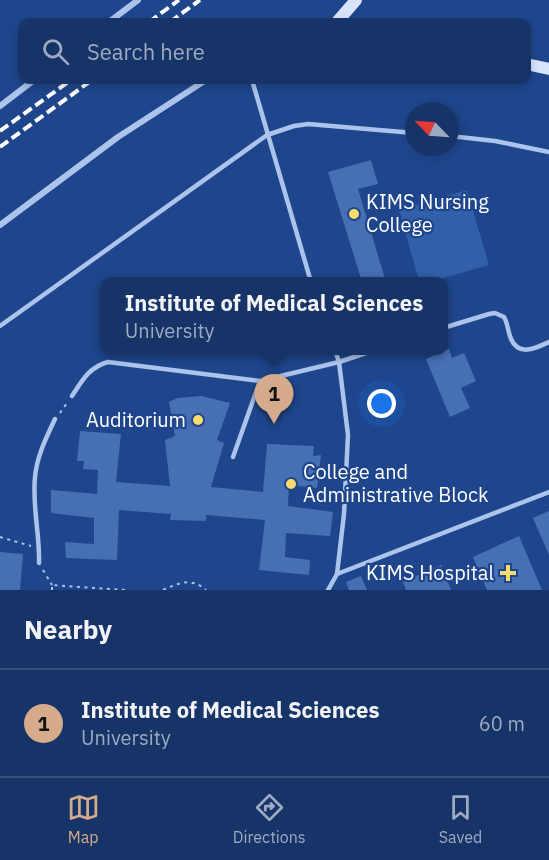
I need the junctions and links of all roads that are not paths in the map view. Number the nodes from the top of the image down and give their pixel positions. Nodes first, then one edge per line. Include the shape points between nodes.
1 (138, 0) edge
2 (356, 0) edge
3 (114, 18) edge
4 (340, 18) edge
5 (531, 65) edge
6 (549, 69) edge
7 (29, 84) edge
8 (200, 84) edge
9 (253, 84) edge
10 (0, 106) edge
11 (405, 131) edge
12 (267, 135) junction
13 (459, 137) edge
14 (549, 152) edge
15 (0, 225) edge
16 (310, 277) edge
17 (0, 326) edge
18 (448, 327) edge
19 (549, 342) edge
20 (336, 355) edge
21 (362, 355) edge
22 (339, 362) junction
23 (260, 381) junction
24 (72, 396) road end
25 (55, 419) road end
26 (233, 457) dead end
27 (549, 492) edge
28 (39, 563) road end
29 (337, 573) junction
30 (328, 590) edge

1 - 3 street
2 - 4 street
5 - 6 street
7 - 10 street
8 - 15 street via 118,137
9 - 12 lane
11 - 12 lane via 308,124
12 - 16 lane
12 - 17 lane
13 - 14 lane
18 - 19 lane via 495,314 504,317 512,341 521,349
20 - 22 lane
21 - 22 lane
22 - 23 lane
22 - 29 lane via 348,435
23 - 24 lane via 108,362 89,372
23 - 26 lane
25 - 28 lane via 39,456 35,479
27 - 29 lane
29 - 30 lane

